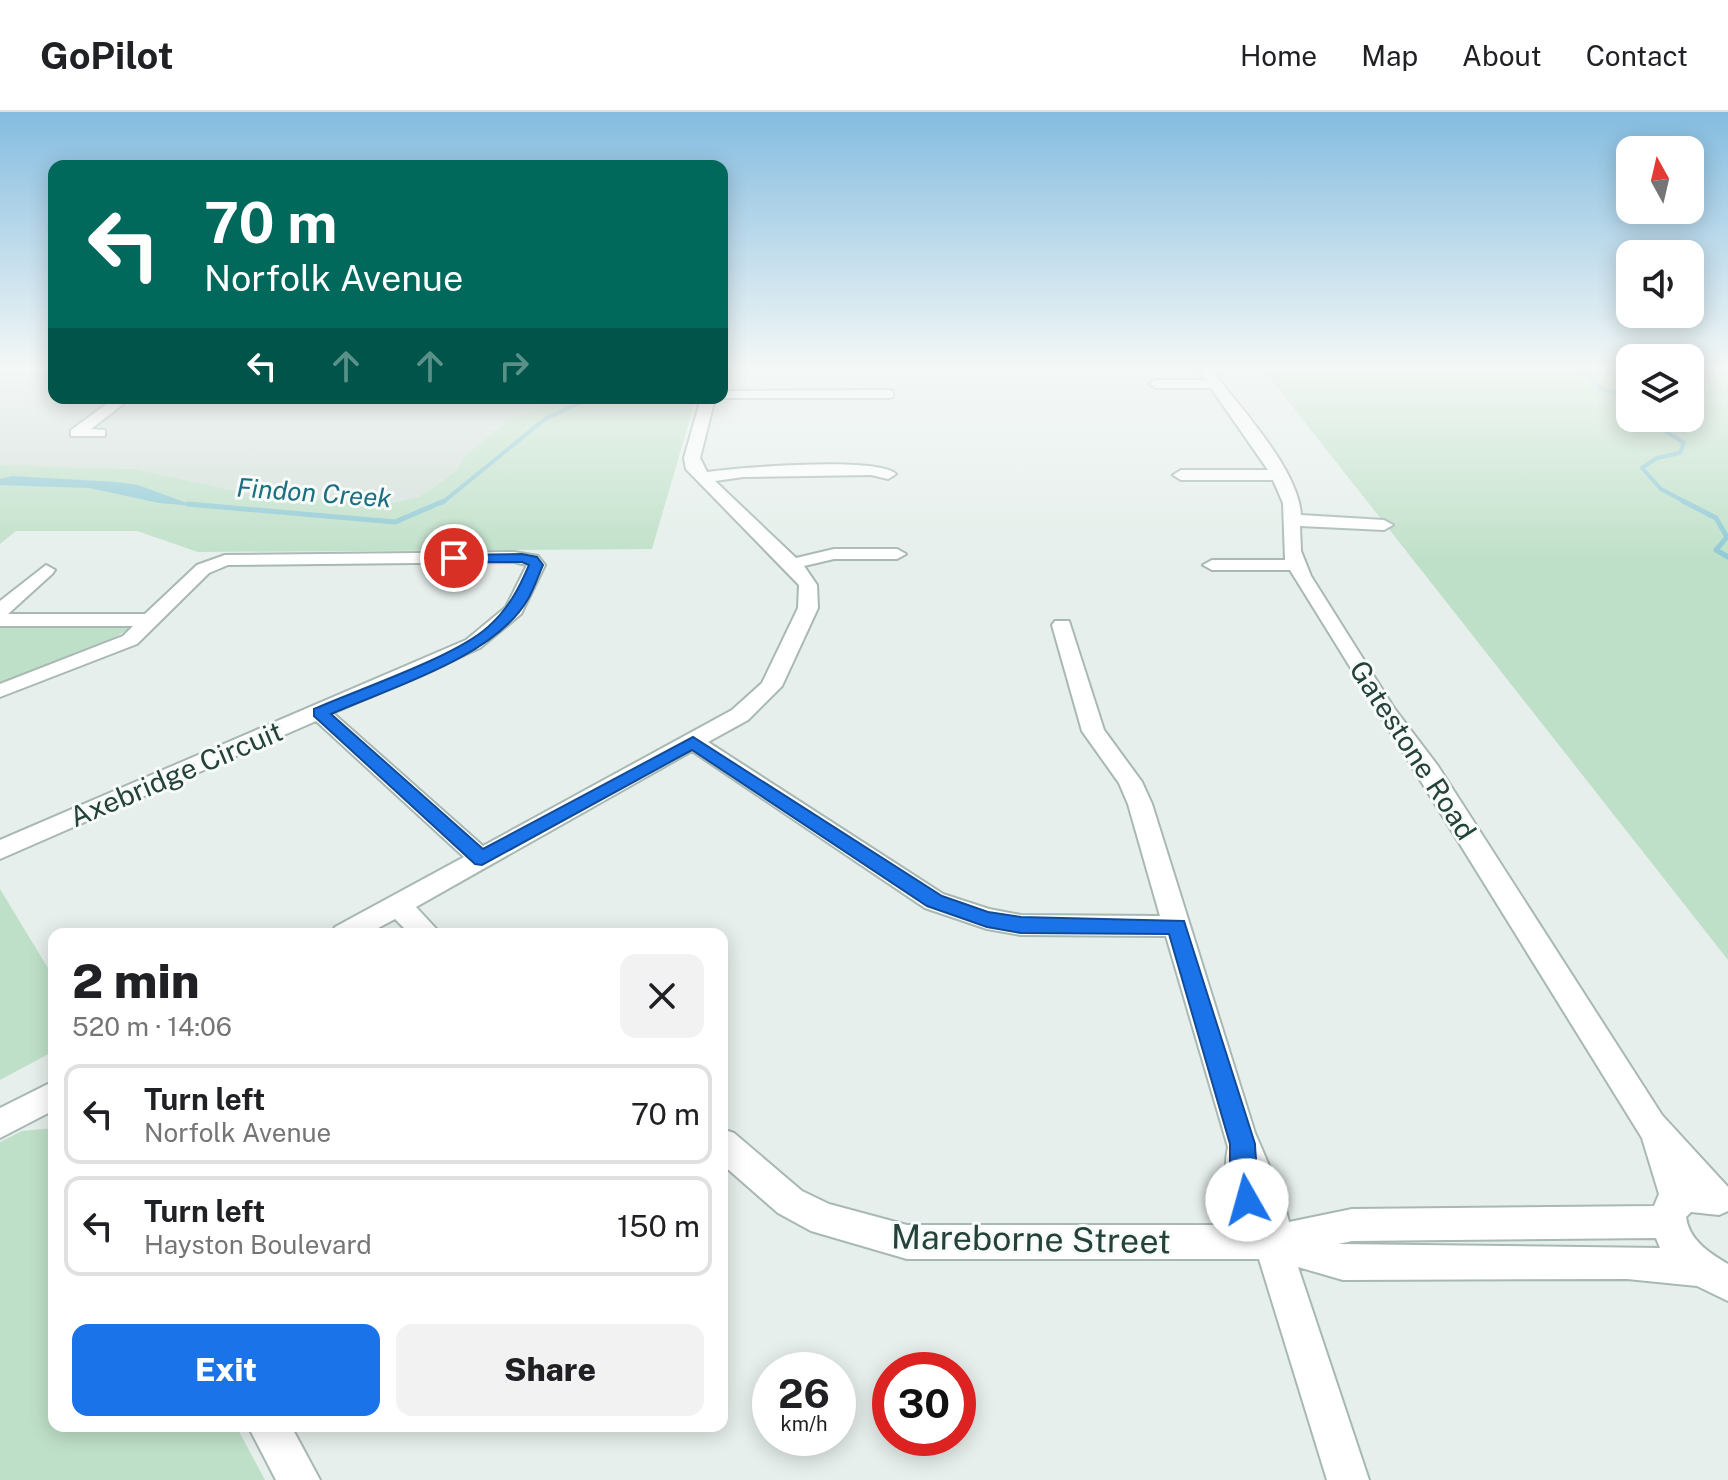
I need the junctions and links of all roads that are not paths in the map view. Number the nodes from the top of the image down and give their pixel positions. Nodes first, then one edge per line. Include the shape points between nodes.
1 (76, 433) edge
2 (100, 433) dead end
3 (699, 433) edge
4 (1249, 433) edge
5 (888, 474) dead end
6 (1181, 475) dead end
7 (1278, 475) junction
8 (701, 478) junction
9 (1291, 520) junction
10 (1384, 525) dead end
11 (897, 554) dead end
12 (791, 564) junction
13 (1212, 565) dead end
14 (1295, 565) junction
15 (46, 570) dead end
16 (0, 611) edge
17 (0, 620) edge
18 (154, 620) junction
19 (1062, 625) dead end
20 (0, 691) edge
21 (319, 712) junction
22 (693, 742) junction
23 (0, 850) edge
24 (482, 859) junction
25 (397, 905) junction
26 (1177, 926) junction
27 (356, 928) edge
28 (421, 928) edge
29 (48, 1097) edge
30 (0, 1124) edge
31 (728, 1148) edge
32 (1697, 1204) edge
33 (1272, 1242) junction
34 (1715, 1276) edge
35 (271, 1432) edge
36 (299, 1480) edge
37 (1348, 1480) edge

1 - 2 street
3 - 8 street via 692,458
4 - 7 street, Gatestone Road
5 - 8 street via 743,472
6 - 7 street
7 - 9 street, Gatestone Road via 1289,494
8 - 12 street
9 - 10 street
9 - 14 street, Gatestone Road via 1288,539
11 - 12 street via 834,554
12 - 22 street via 808,585 808,608 771,686 740,715
13 - 14 street
14 - 32 street, Gatestone Road via 1385,710 1435,779
15 - 16 street
17 - 18 street
18 - 20 street, Axebridge Circuit via 107,651
18 - 21 street, Axebridge Circuit via 203,569 225,560 514,557 535,562 521,599 492,632
19 - 26 street via 1088,718 1140,804
21 - 23 street, Axebridge Circuit
21 - 24 street
22 - 24 street
22 - 26 street via 934,901 1021,925
24 - 25 street
25 - 27 street
25 - 28 street
26 - 33 street via 1243,1144 1247,1200
29 - 30 street
31 - 33 street, Mareborne Street via 790,1202 877,1236 943,1244
32 - 33 street, Mareborne Street via 1645,1224 1352,1225
32 - 34 street, Gatestone Road via 1677,1244
33 - 34 street, Mareborne Street via 1343,1263 1627,1262
33 - 37 street
35 - 36 street

